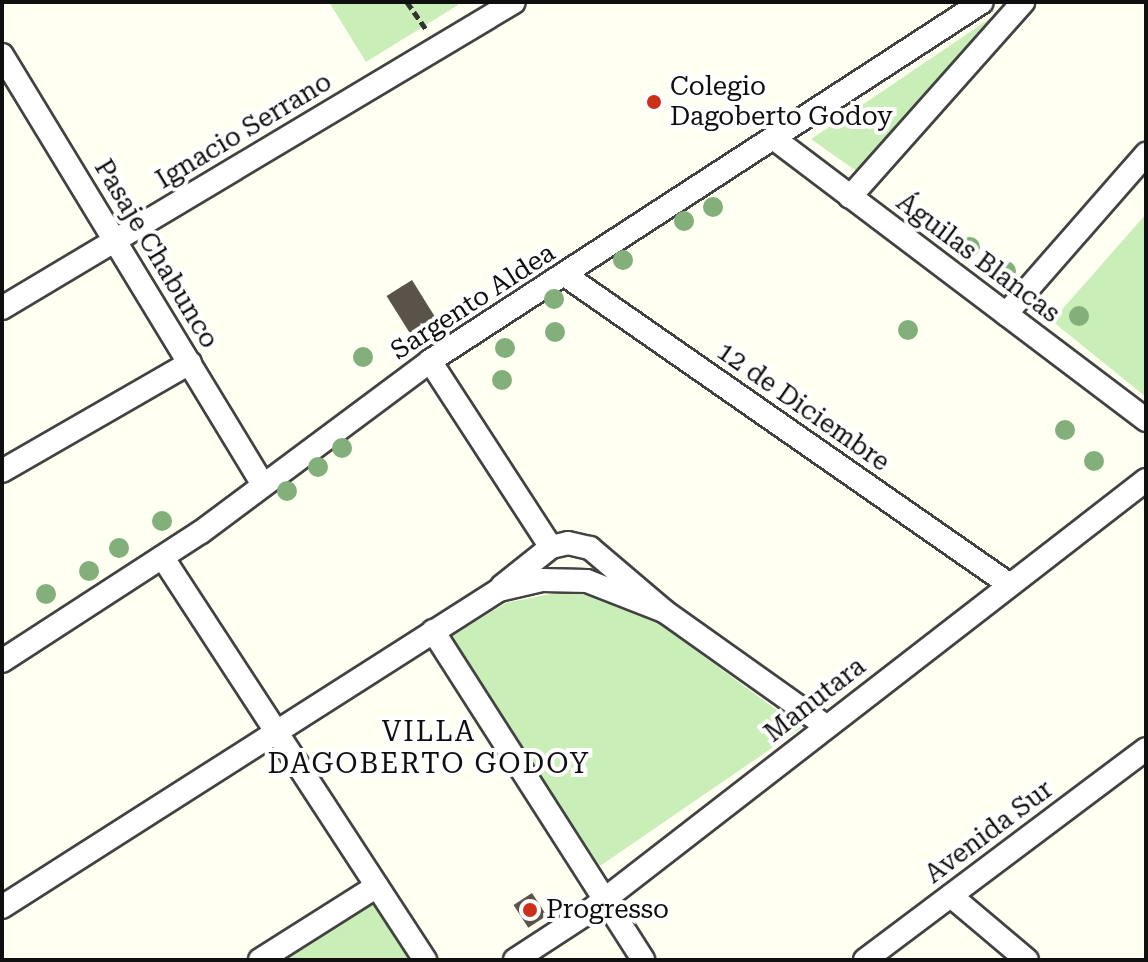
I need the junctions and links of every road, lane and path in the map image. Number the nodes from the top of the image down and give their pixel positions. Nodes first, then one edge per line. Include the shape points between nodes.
1 (407, 2) edge
2 (514, 2) edge
3 (982, 2) edge
4 (1023, 2) edge
5 (439, 47) junction
6 (2, 55) edge
7 (776, 140) junction
8 (1146, 154) edge
9 (850, 197) junction
10 (115, 241) junction
11 (565, 275) junction
12 (2, 308) edge
13 (1006, 314) junction
14 (430, 361) junction
15 (190, 363) junction
16 (1146, 420) edge
17 (2, 471) edge
18 (1146, 480) edge
19 (262, 483) junction
20 (551, 547) junction
21 (163, 558) junction
22 (1010, 585) junction
23 (499, 590) junction
24 (664, 611) junction
25 (433, 631) junction
26 (2, 661) edge
27 (826, 726) junction
28 (276, 731) junction
29 (1146, 749) edge
30 (377, 886) junction
31 (951, 896) junction
32 (604, 899) junction
33 (2, 907) edge
34 (260, 960) edge
35 (425, 960) edge
36 (515, 960) edge
37 (643, 960) edge
38 (865, 960) edge
39 (1027, 960) edge

1 - 5 path
2 - 5 street, Ignacio Serrano
3 - 7 street, Sargento Aldea
4 - 9 street
5 - 10 street, Ignacio Serrano
6 - 10 street, Pasaje Chabunco
7 - 9 street, Águilas Blancas
7 - 11 street, Sargento Aldea
8 - 13 street
9 - 13 street, Águilas Blancas
10 - 12 street, Ignacio Serrano
10 - 15 street, Pasaje Chabunco
11 - 14 street, Sargento Aldea
11 - 22 street, 12 de Diciembre
13 - 16 street, Águilas Blancas
14 - 19 street, Sargento Aldea
14 - 20 street
15 - 17 street
15 - 19 street, Pasaje Chabunco
18 - 22 street, Manutara
19 - 21 street, Sargento Aldea
20 - 23 street
20 - 24 street via 568,543 590,548
21 - 26 street, Sargento Aldea
21 - 28 street
22 - 27 street, Manutara
23 - 24 street via 563,580 604,584
23 - 25 street
24 - 27 street
25 - 28 street
25 - 32 street
27 - 32 street, Manutara
28 - 30 street
28 - 33 street
29 - 31 street, Avenida Sur
30 - 34 street
30 - 35 street
31 - 38 street, Avenida Sur
31 - 39 street
32 - 36 street, Manutara
32 - 37 street

